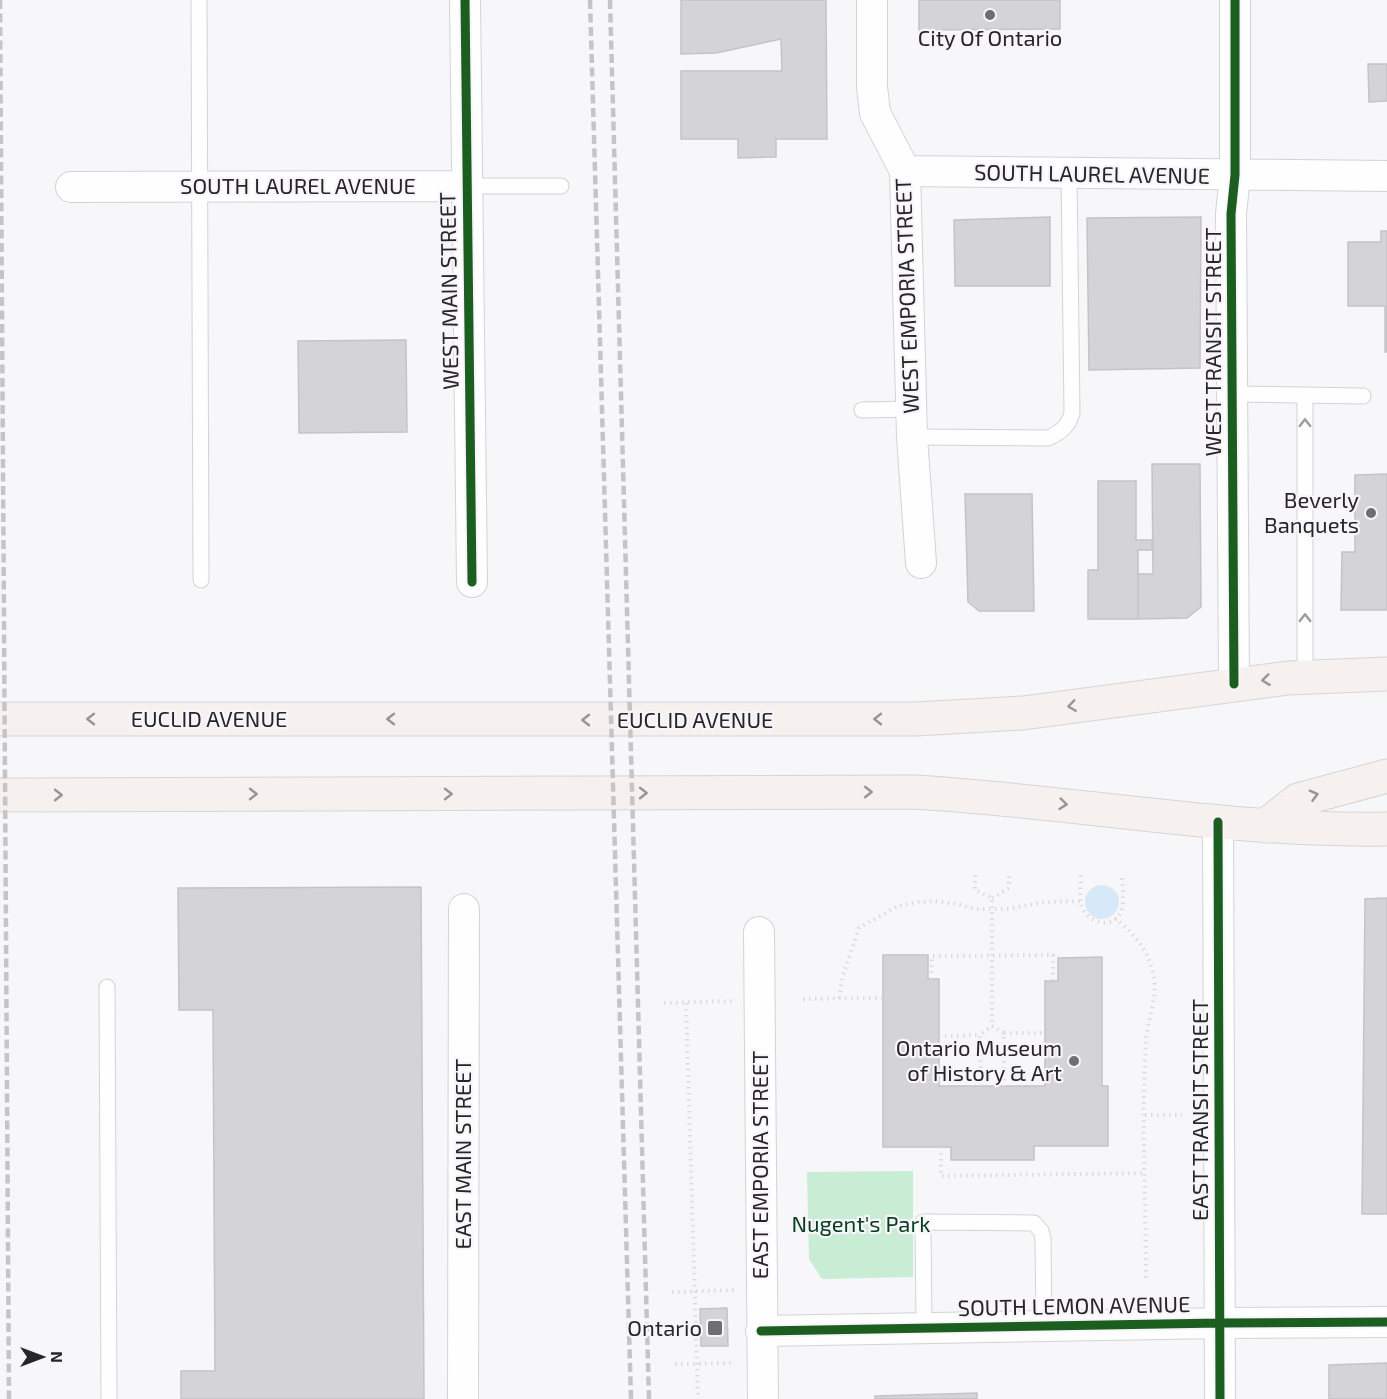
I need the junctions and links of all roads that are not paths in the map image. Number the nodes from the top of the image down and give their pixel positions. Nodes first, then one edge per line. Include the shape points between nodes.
1 (199, 0) edge
2 (465, 0) edge
3 (872, 0) edge
4 (1234, 0) edge
5 (905, 171) junction
6 (1069, 174) junction
7 (1235, 175) junction
8 (1387, 176) edge
9 (468, 186) junction
10 (561, 186) dead end
11 (71, 187) dead end
12 (200, 187) junction
13 (1232, 394) junction
14 (1305, 395) junction
15 (1364, 396) dead end
16 (862, 410) dead end
17 (912, 423) junction
18 (921, 563) dead end
19 (201, 580) dead end
20 (472, 582) dead end
21 (1387, 674) edge
22 (1305, 677) junction
23 (1234, 684) junction
24 (0, 719) edge
25 (1387, 776) edge
26 (0, 795) edge
27 (1218, 822) junction
28 (1265, 826) junction
29 (1387, 829) edge
30 (464, 909) dead end
31 (759, 932) dead end
32 (107, 987) dead end
33 (1387, 1322) edge
34 (1221, 1323) junction
35 (1044, 1326) junction
36 (924, 1328) junction
37 (761, 1331) junction
38 (109, 1399) edge
39 (463, 1399) edge
40 (763, 1399) edge
41 (1220, 1399) edge

1 - 12 lane
2 - 9 street, WEST MAIN STREET
3 - 5 street, WEST EMPORIA STREET via 875,113
4 - 7 street, WEST TRANSIT STREET
5 - 6 street, SOUTH LAUREL AVENUE
5 - 17 street, WEST EMPORIA STREET
6 - 7 street, SOUTH LAUREL AVENUE
6 - 17 lane via 1069,424 1048,438
7 - 8 street, SOUTH LAUREL AVENUE
7 - 13 street, WEST TRANSIT STREET via 1231,214
9 - 10 lane, SOUTH LAUREL AVENUE
9 - 12 street, SOUTH LAUREL AVENUE
9 - 20 street, WEST MAIN STREET
11 - 12 street, SOUTH LAUREL AVENUE
12 - 19 lane
13 - 14 lane
13 - 23 street, WEST TRANSIT STREET
14 - 15 lane
22 -> 14 lane
16 - 17 lane
17 - 18 street, WEST EMPORIA STREET
21 - 22 main road, EUCLID AVENUE
22 -> 23 main road, EUCLID AVENUE
23 -> 24 main road, EUCLID AVENUE via 1023,713 916,719
28 -> 25 main road via 1298,800
26 -> 27 main road via 914,792 1026,800
27 - 28 main road
27 - 34 street, EAST TRANSIT STREET
28 - 29 main road
30 - 39 street, EAST MAIN STREET
31 - 37 street, EAST EMPORIA STREET
32 - 38 lane
33 - 34 street, SOUTH LEMON AVENUE
34 - 35 street, SOUTH LEMON AVENUE
34 - 41 street, EAST TRANSIT STREET
35 - 36 street, SOUTH LEMON AVENUE
35 - 36 lane via 1043,1239 1034,1223 923,1222
36 - 37 street, SOUTH LEMON AVENUE
37 - 40 street, EAST EMPORIA STREET

